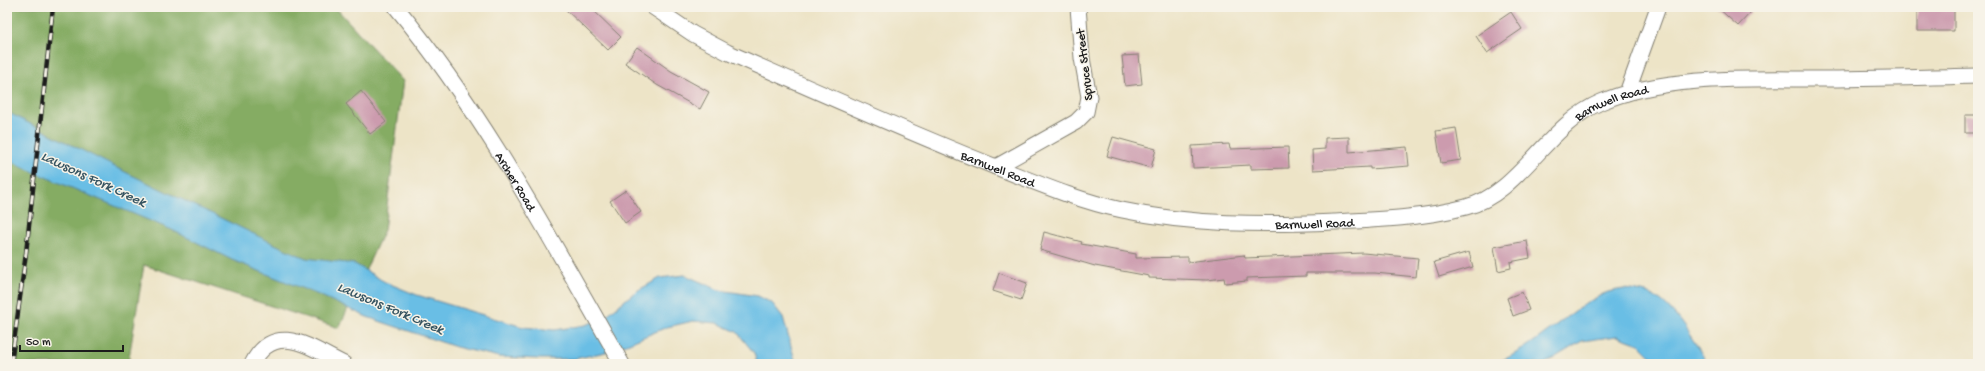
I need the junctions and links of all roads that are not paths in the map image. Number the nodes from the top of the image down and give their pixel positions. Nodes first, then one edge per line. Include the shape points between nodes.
1 (396, 7) edge
2 (653, 7) edge
3 (1078, 7) edge
4 (1658, 7) edge
5 (1978, 76) edge
6 (1628, 94) junction
7 (996, 167) junction
8 (252, 364) edge
9 (344, 364) edge
10 (622, 364) edge

1 - 10 street, Archer Road via 460,92 506,163
2 - 7 street, Barnwell Road via 693,34 727,52
3 - 7 street, Spruce Street via 1082,58 1089,97 1086,112 1076,122
4 - 6 street
5 - 6 street, Barnwell Road via 1704,81
6 - 7 street, Barnwell Road via 1603,101 1570,121 1497,194 1469,207 1438,213 1311,223 1245,223 1151,216 1090,202
8 - 9 street via 266,346 289,339

